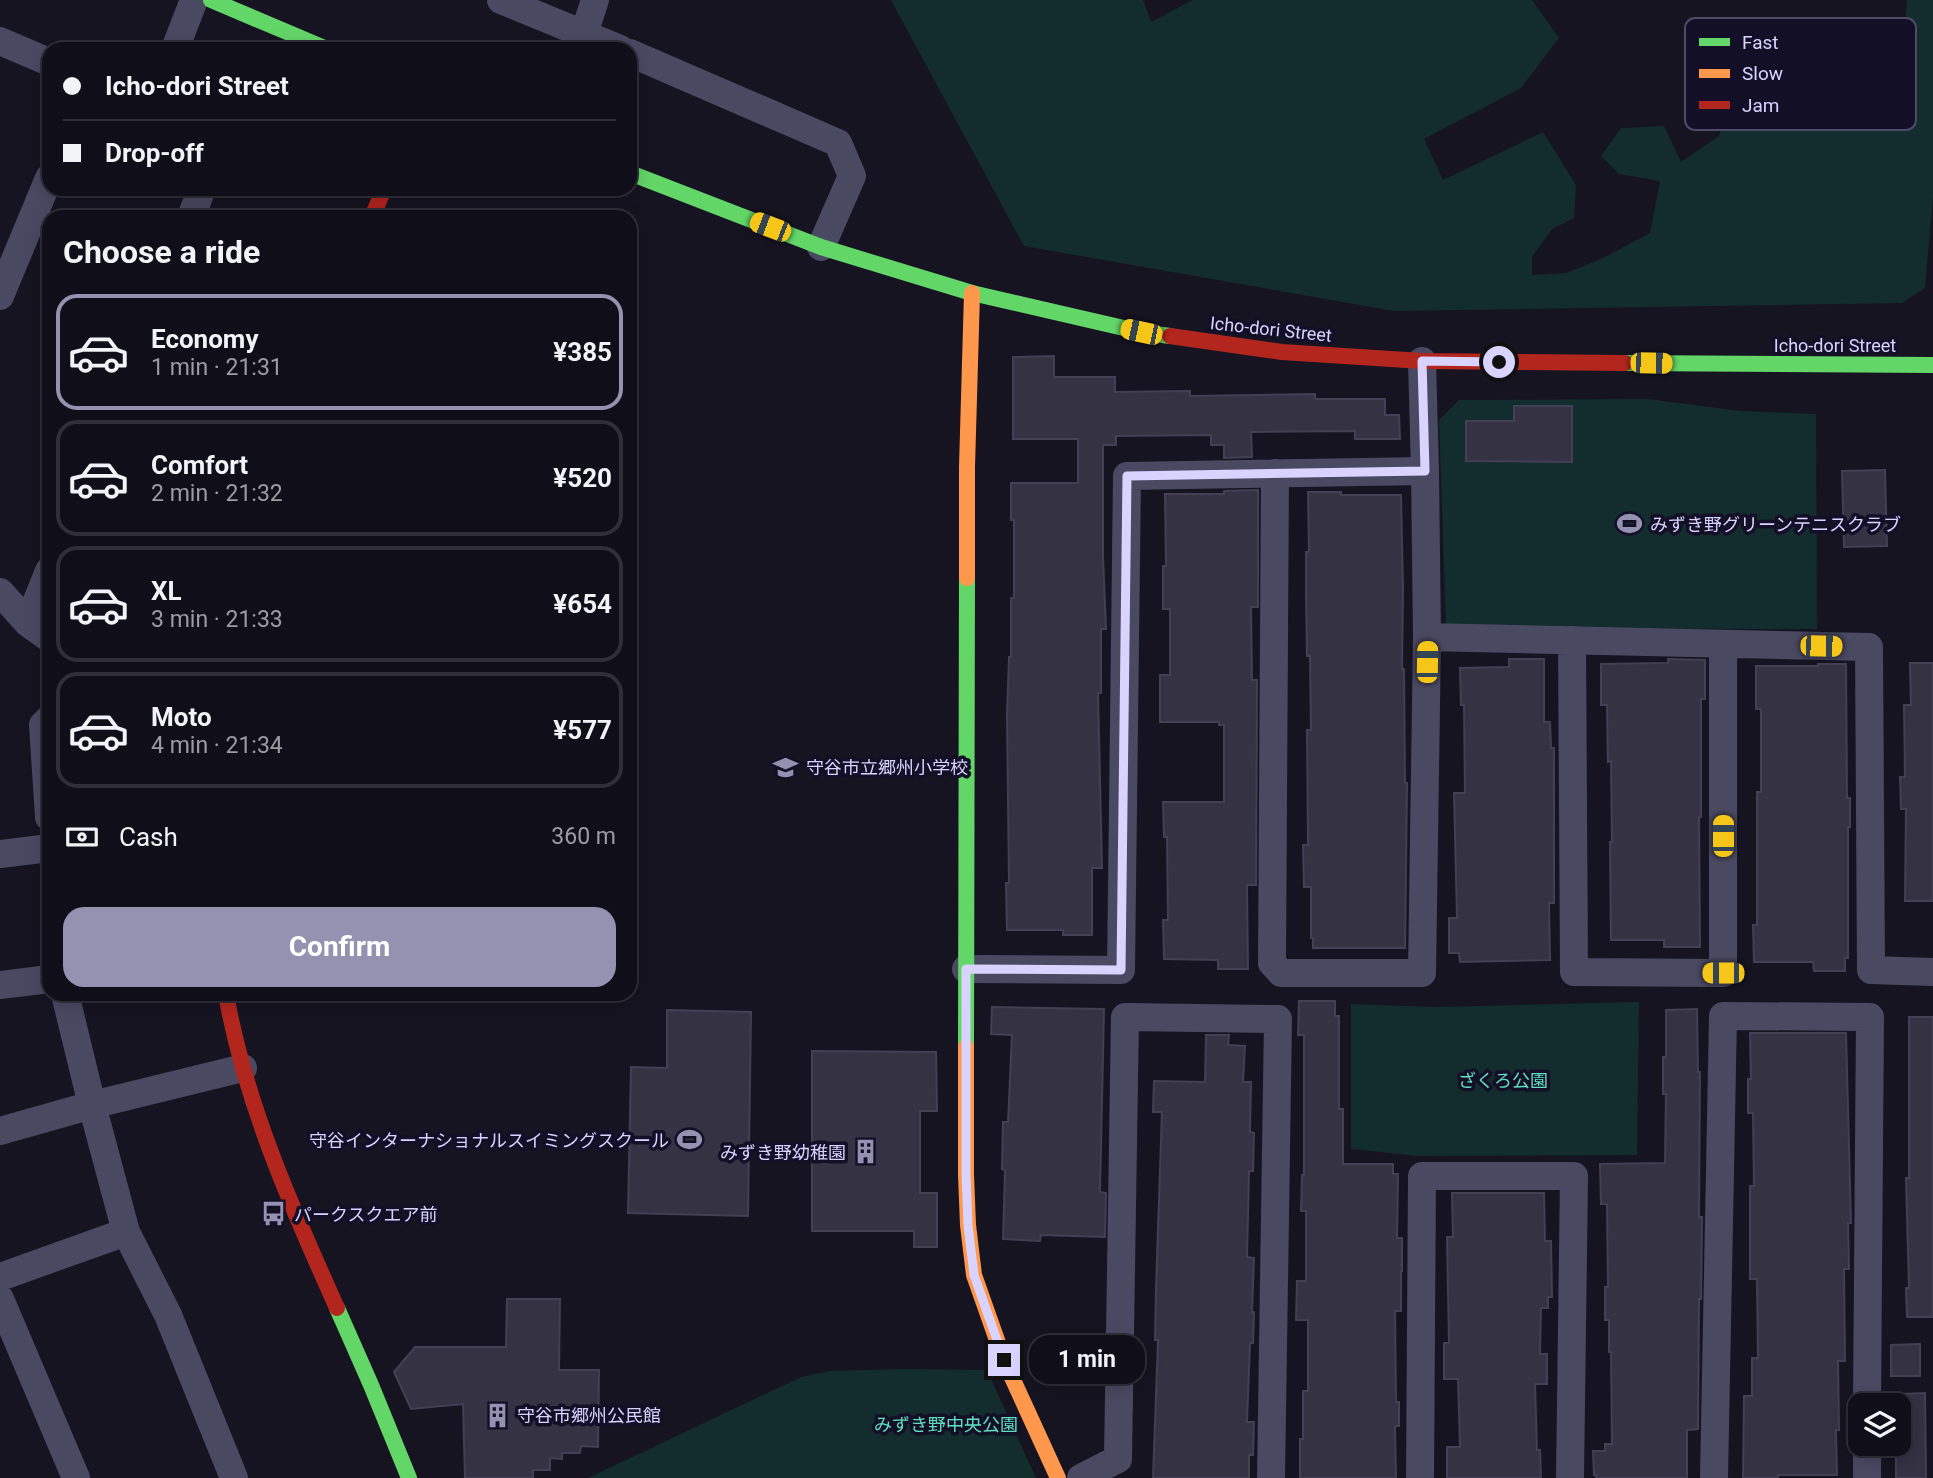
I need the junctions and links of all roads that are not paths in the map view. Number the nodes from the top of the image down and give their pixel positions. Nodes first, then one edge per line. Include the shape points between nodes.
1 (194, 0) edge
2 (211, 0) edge
3 (501, 0) edge
4 (595, 0) edge
5 (584, 34) junction
6 (0, 41) edge
7 (178, 42) edge
8 (310, 42) edge
9 (603, 42) edge
10 (637, 56) edge
11 (42, 59) edge
12 (637, 176) edge
13 (42, 195) edge
14 (821, 247) junction
15 (972, 293) junction
16 (0, 296) edge
17 (1422, 361) junction
18 (1933, 365) edge
19 (1425, 471) junction
20 (1275, 473) junction
21 (0, 592) edge
22 (42, 609) edge
23 (38, 631) edge
24 (1427, 636) junction
25 (1572, 640) junction
26 (1723, 644) junction
27 (42, 849) edge
28 (0, 854) edge
29 (966, 969) junction
30 (1933, 972) edge
31 (42, 980) edge
32 (0, 985) edge
33 (67, 1001) edge
34 (227, 1001) edge
35 (243, 1068) junction
36 (92, 1105) junction
37 (0, 1131) edge
38 (126, 1231) junction
39 (0, 1277) edge
40 (0, 1299) edge
41 (1867, 1393) edge
42 (1867, 1456) edge
43 (76, 1478) edge
44 (234, 1478) edge
45 (409, 1478) edge
46 (1058, 1478) edge
47 (1081, 1478) edge
48 (1272, 1478) edge
49 (1420, 1478) edge
50 (1570, 1478) edge
51 (1714, 1478) edge
52 (1867, 1478) edge

1 - 7 street
2 - 8 street
3 - 5 street
4 - 5 street
5 - 9 street
6 - 11 street
10 - 14 street via 838,143 852,176
12 - 14 street, Icho-dori Street
13 - 16 street
14 - 15 street, Icho-dori Street
15 - 17 street, Icho-dori Street via 1141,332 1282,352
15 - 29 street
17 - 18 street, Icho-dori Street
17 - 19 street
19 - 20 street
19 - 24 street
20 - 24 street via 1272,963 1281,973 1422,973
20 - 29 street via 1127,476 1121,970
21 - 23 street
22 - 23 street
24 - 25 street
25 - 26 street
25 - 26 street via 1574,972 1723,973
26 - 30 street via 1869,647 1871,970
27 - 28 street
29 - 46 street via 966,1175 974,1275 1004,1360
31 - 32 street
33 - 36 street
34 - 35 street
35 - 36 street
35 - 45 street via 290,1201
36 - 37 street
36 - 38 street
38 - 39 street
38 - 44 street via 168,1315
40 - 43 street
41 - 51 street via 1870,1017 1723,1016
42 - 52 street
47 - 48 street via 1118,1459 1125,1017 1278,1018
49 - 50 street via 1422,1176 1574,1176

